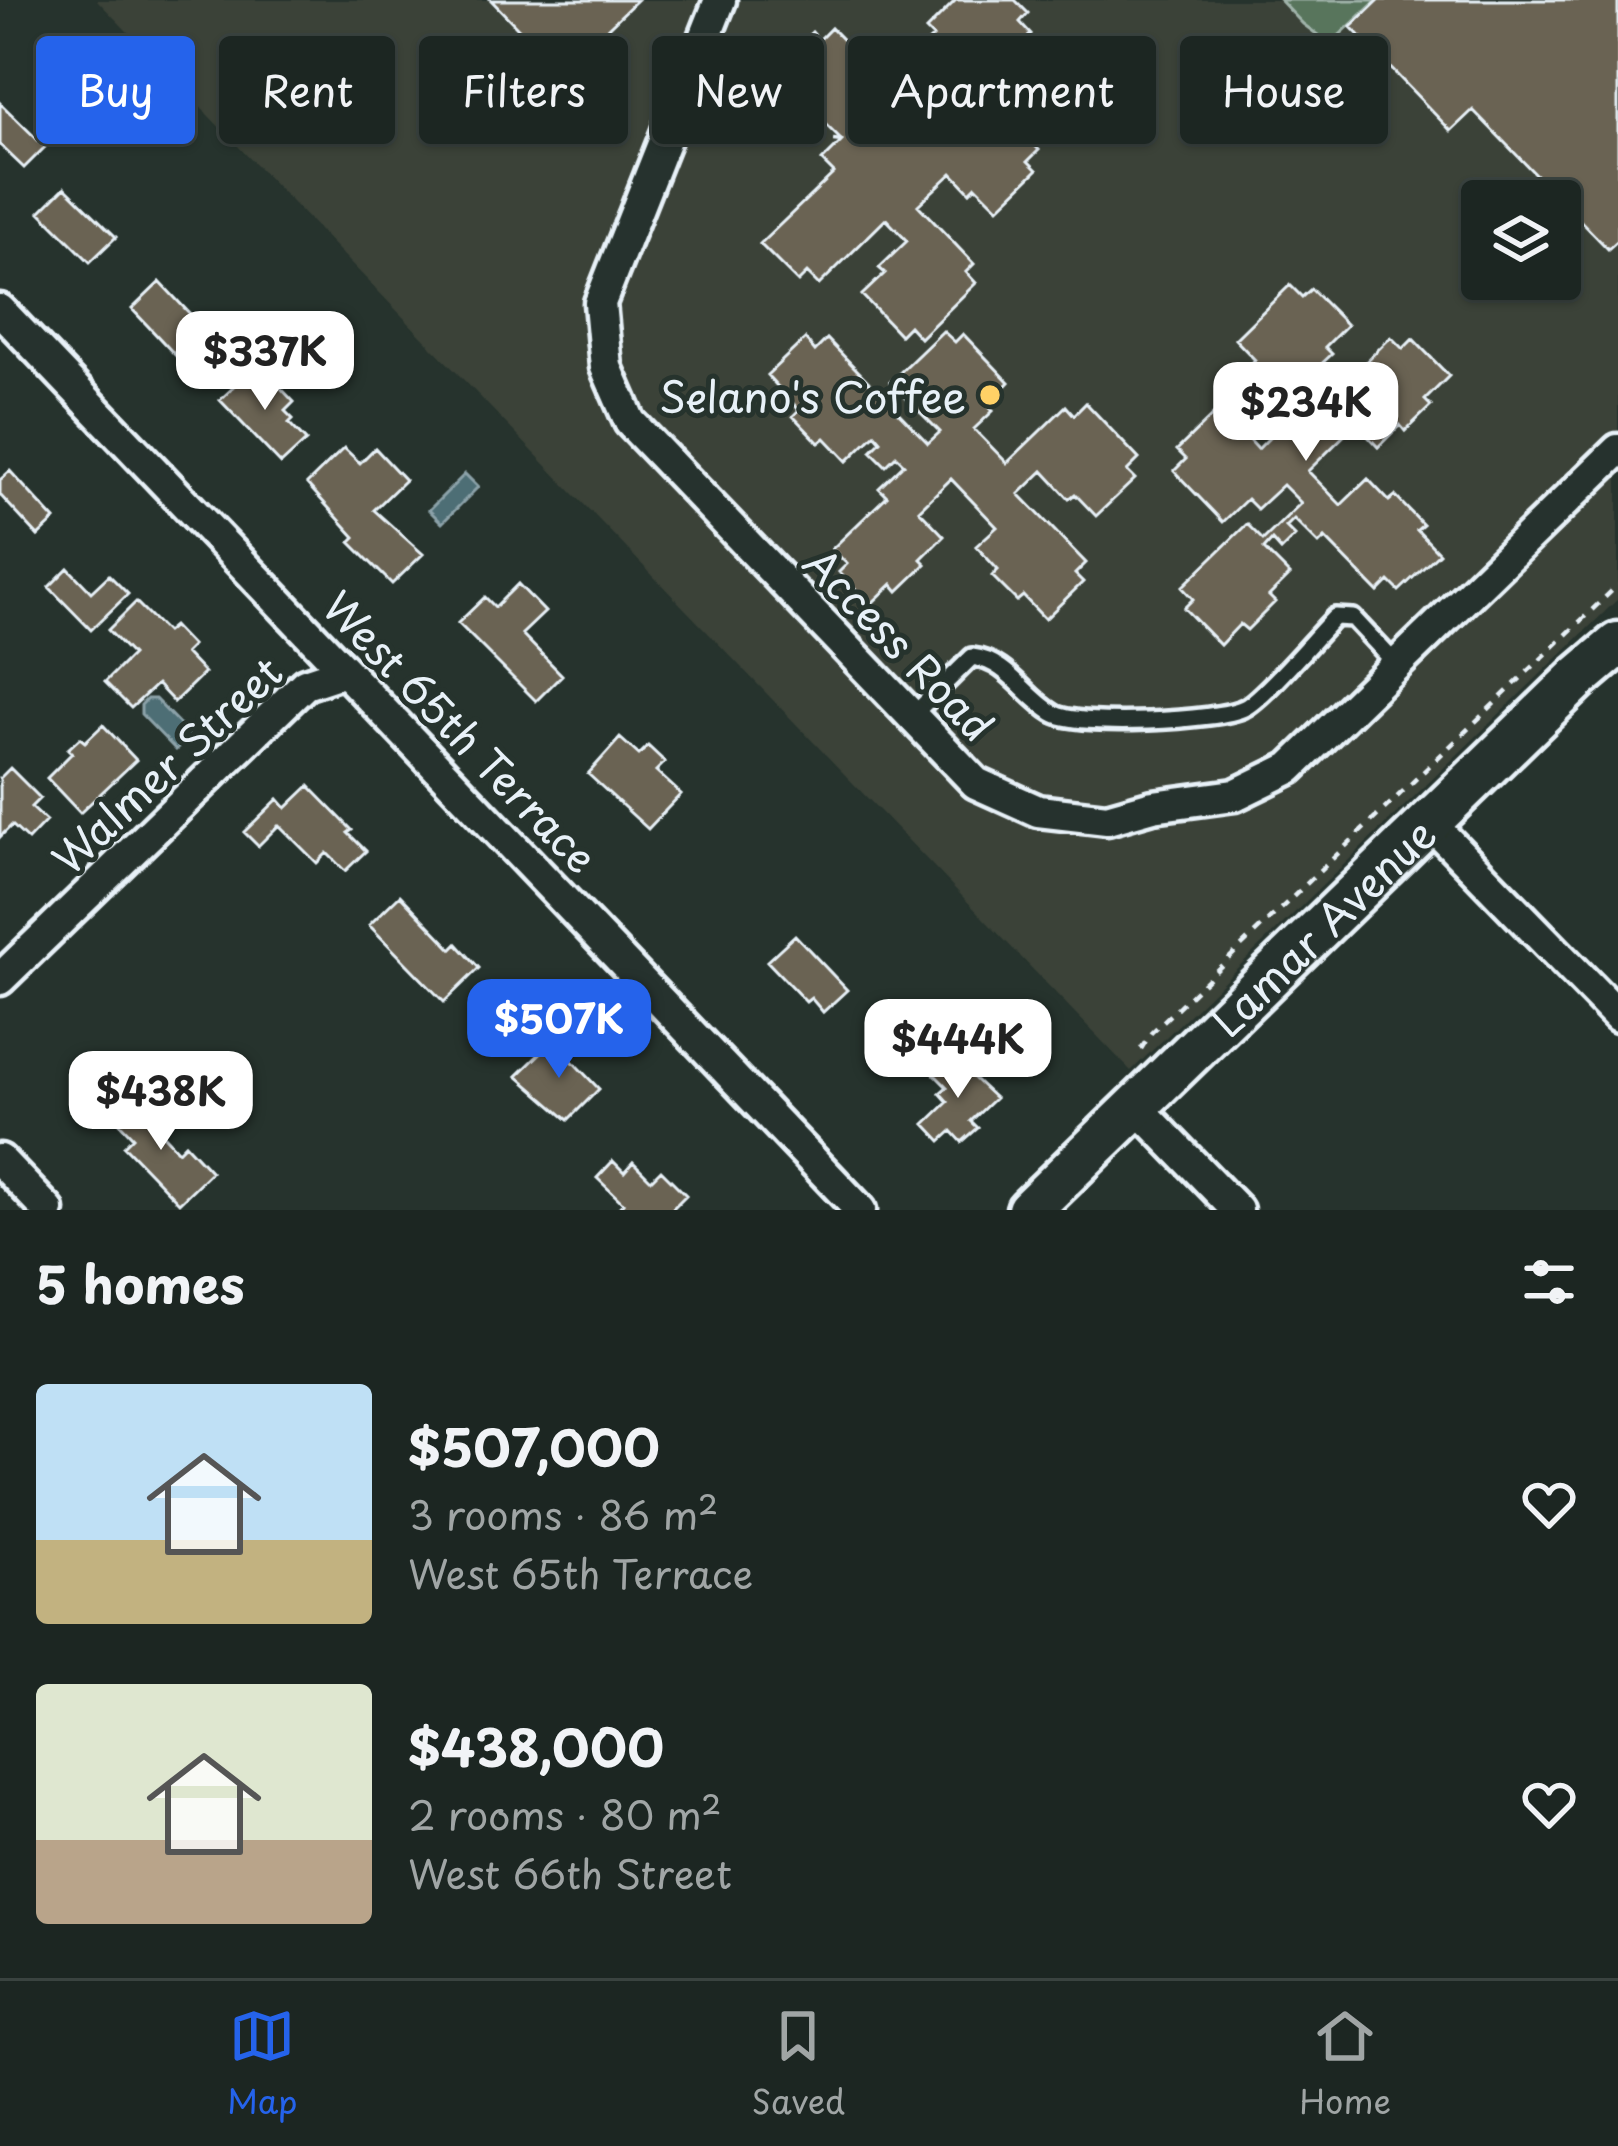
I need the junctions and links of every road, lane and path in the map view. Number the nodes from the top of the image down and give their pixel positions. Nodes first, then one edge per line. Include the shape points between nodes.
1 (719, 0) edge
2 (824, 139) edge
3 (842, 141) dead end
4 (0, 310) edge
5 (1618, 451) edge
6 (1618, 585) edge
7 (1618, 644) edge
8 (1397, 664) junction
9 (344, 670) junction
10 (912, 716) junction
11 (1430, 823) junction
12 (0, 979) edge
13 (1618, 1016) edge
14 (1136, 1106) junction
15 (0, 1160) edge
16 (48, 1210) edge
17 (860, 1210) edge
18 (1029, 1210) edge
19 (1237, 1210) edge

1 - 10 street, Access Road via 600,303 606,367 630,422
2 - 3 path
4 - 9 street, West 65th Terrace
5 - 8 street, Access Road
6 - 14 path via 1151,1033 1132,1065
7 - 11 street, Lamar Avenue
8 - 10 street, Access Road via 1290,767 1235,795 1107,819 1038,811 976,783
8 - 10 lane via 1353,618 1335,617 1247,707 1223,714 1100,723 1055,716 992,659 972,657
9 - 12 street, Walmer Street via 305,684
9 - 17 street, West 65th Terrace
11 - 13 street
11 - 14 street, Lamar Avenue
14 - 18 street, Lamar Avenue
14 - 19 street
15 - 16 street

